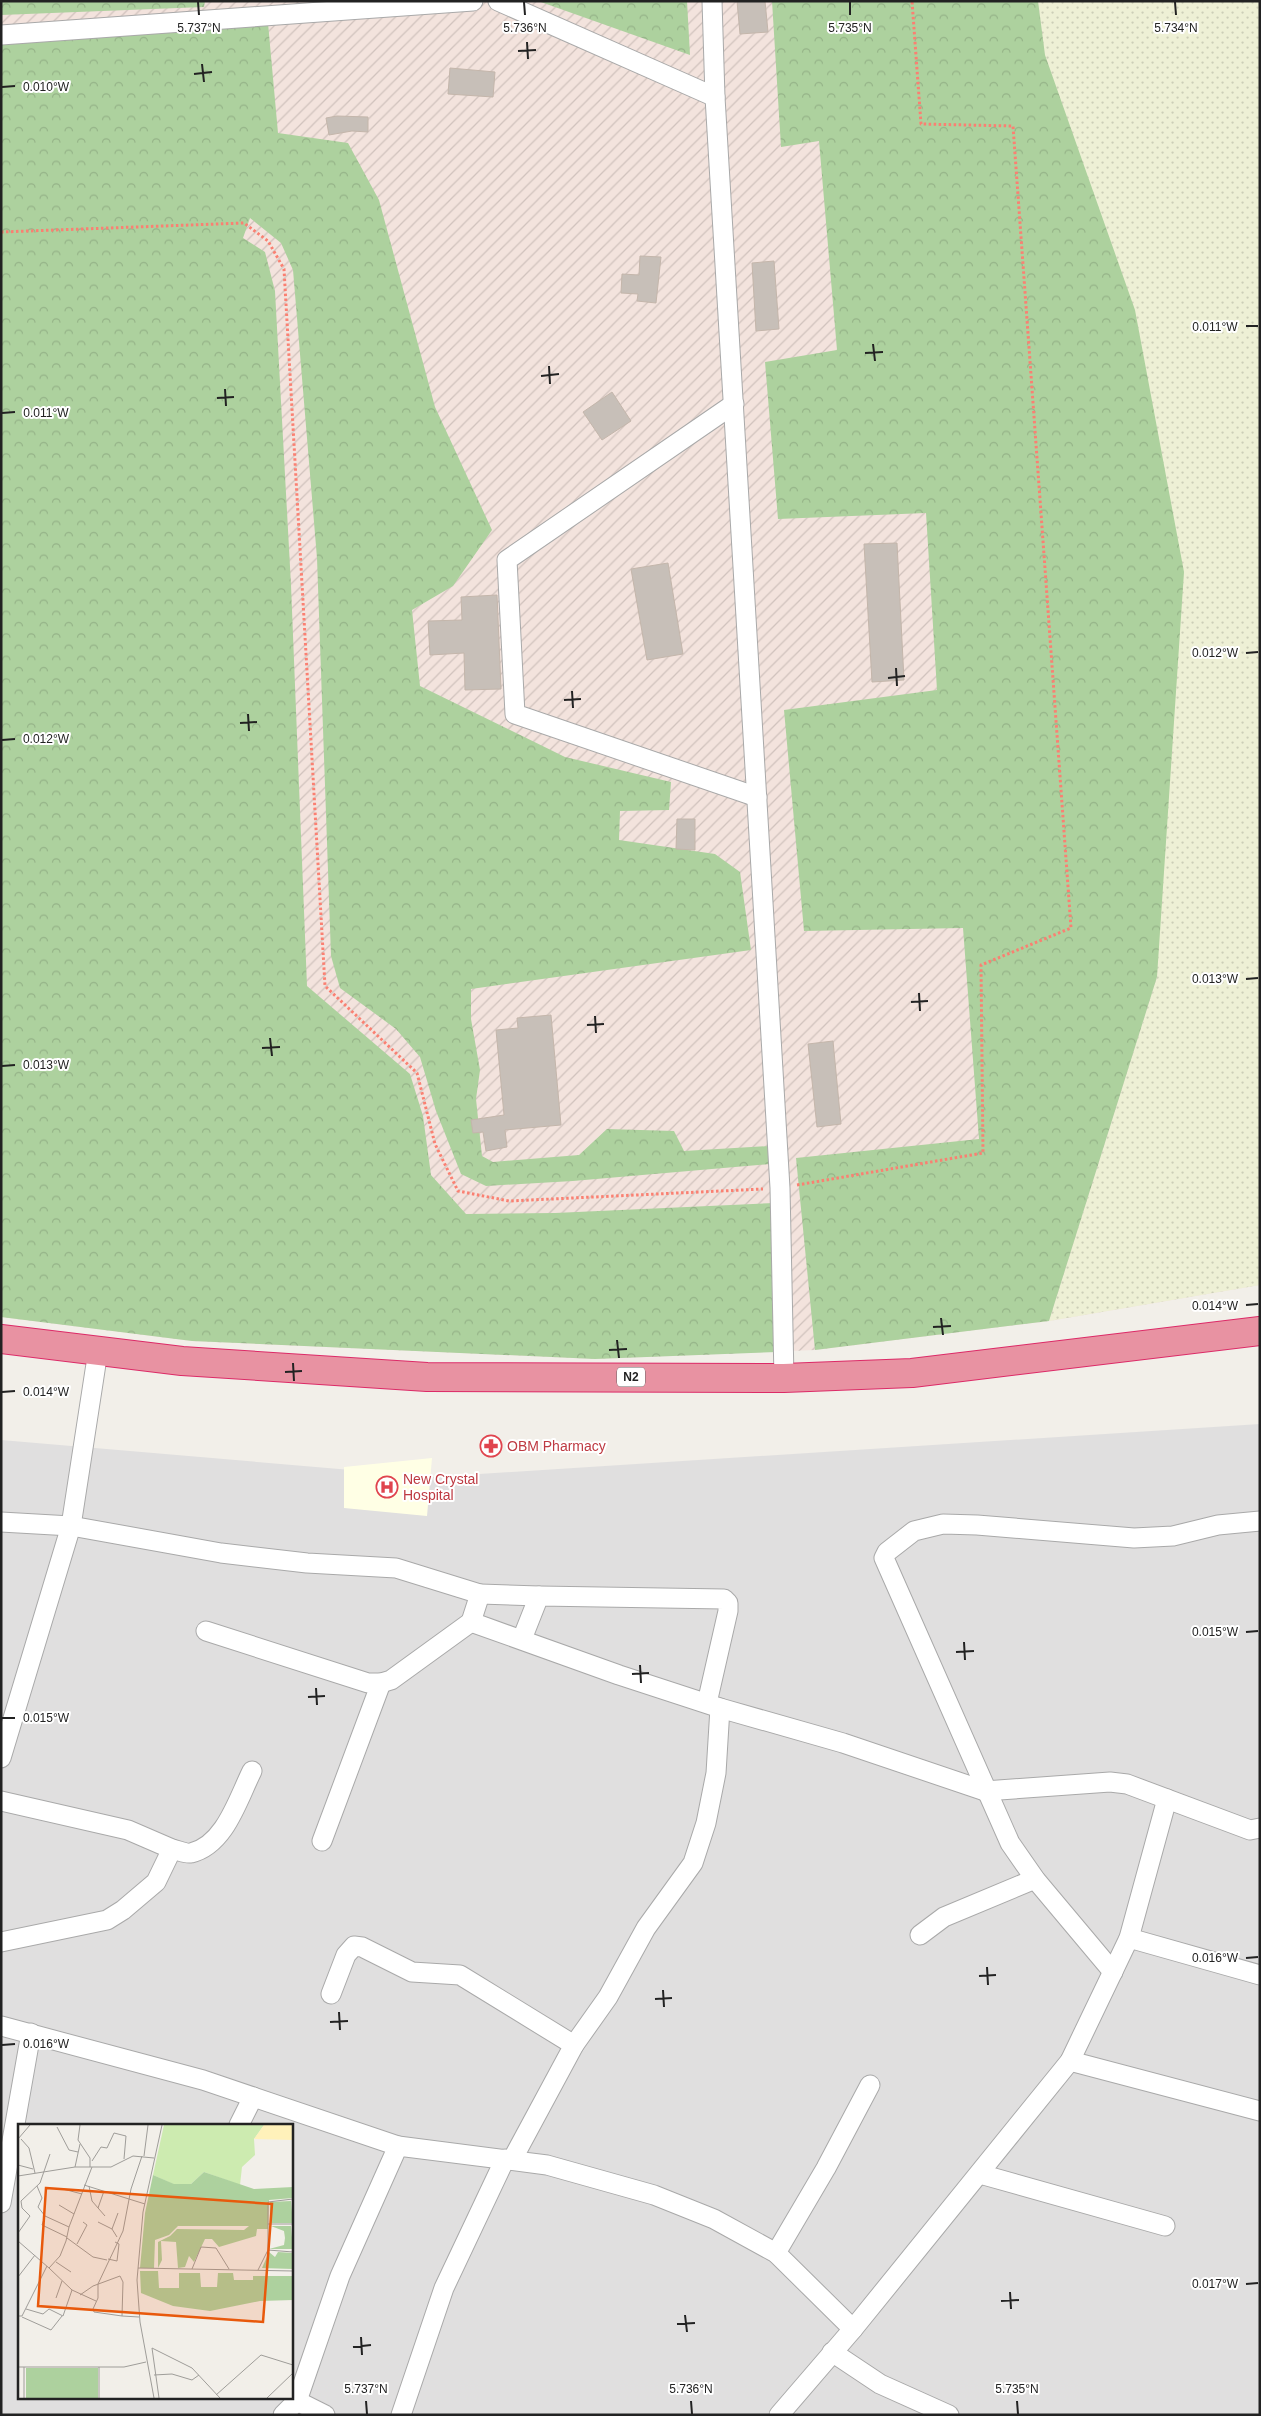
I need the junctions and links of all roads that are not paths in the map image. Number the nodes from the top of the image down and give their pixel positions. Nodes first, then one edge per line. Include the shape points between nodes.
1 (473, 1) edge
2 (498, 1) edge
3 (712, 1) edge
4 (219, 10) edge
5 (1, 35) edge
6 (715, 97) junction
7 (734, 404) junction
8 (757, 796) junction
9 (1260, 1330) edge
10 (1, 1339) edge
11 (98, 1351) junction
12 (784, 1378) junction
13 (1260, 1520) edge
14 (1, 1522) edge
15 (71, 1526) junction
16 (480, 1594) junction
17 (539, 1596) junction
18 (471, 1622) junction
19 (206, 1631) dead end
20 (522, 1639) junction
21 (381, 1683) junction
22 (713, 1705) junction
23 (1, 1758) edge
24 (252, 1772) dead end
25 (985, 1791) junction
26 (1167, 1799) junction
27 (1, 1801) edge
28 (1260, 1828) edge
29 (322, 1841) dead end
30 (172, 1849) junction
31 (1035, 1879) junction
32 (920, 1935) dead end
33 (1130, 1938) junction
34 (1, 1942) edge
35 (1113, 1972) junction
36 (1260, 1975) edge
37 (331, 1994) dead end
38 (1, 2026) edge
39 (31, 2033) junction
40 (574, 2045) junction
41 (1070, 2062) junction
42 (870, 2085) dead end
43 (253, 2097) junction
44 (1260, 2111) edge
45 (240, 2124) edge
46 (398, 2146) junction
47 (508, 2160) junction
48 (980, 2174) junction
49 (1, 2203) edge
50 (1165, 2226) dead end
51 (776, 2253) junction
52 (853, 2329) junction
53 (832, 2352) junction
54 (297, 2401) junction
55 (283, 2415) edge
56 (325, 2415) edge
57 (401, 2415) edge
58 (779, 2415) edge
59 (949, 2415) edge

1 - 4 street
2 - 6 street
3 - 6 street
4 - 5 street
6 - 7 street
7 - 8 street
7 - 8 street via 507,560 515,714
8 - 12 street via 780,1188
9 - 12 highway, N2 via 912,1373
10 - 11 highway, N2
11 - 12 highway, N2 via 182,1361 427,1376
11 - 15 street
13 - 25 street via 1218,1525 1173,1536 1134,1538 943,1524 914,1531 887,1552 884,1558
14 - 15 street
15 - 16 street via 221,1553 307,1563 396,1568
15 - 23 street
16 - 17 street
16 - 18 street
17 - 20 street
17 - 22 street via 724,1600 728,1603 728,1611
18 - 20 street
18 - 21 street via 390,1680
19 - 21 street via 368,1683
20 - 22 street
21 - 29 street
22 - 25 street via 843,1743
22 - 40 street via 716,1773 706,1823 693,1863 646,1928 608,1997
24 - 30 street via 220,1834 208,1845 189,1854
25 - 26 street via 1110,1782 1126,1784
25 - 31 street via 1010,1843
26 - 28 street via 1250,1830
26 - 33 street
27 - 30 street via 128,1830
30 - 34 street via 156,1882 107,1920
31 - 32 street via 944,1917
31 - 35 street
33 - 35 street
33 - 36 street
35 - 41 street
37 - 40 street via 346,1954 354,1946 362,1947 412,1972 460,1975
38 - 39 street
39 - 43 street
39 - 49 street
40 - 47 street
41 - 44 street
41 - 48 street
42 - 51 street
43 - 45 street
43 - 46 street
46 - 47 street
46 - 54 street via 340,2276
47 - 51 street via 547,2165 654,2195 714,2218
47 - 57 street via 444,2288
48 - 50 street
48 - 52 street
51 - 52 street
52 - 53 street
53 - 58 street
53 - 59 street via 880,2384
54 - 55 street
54 - 56 street

